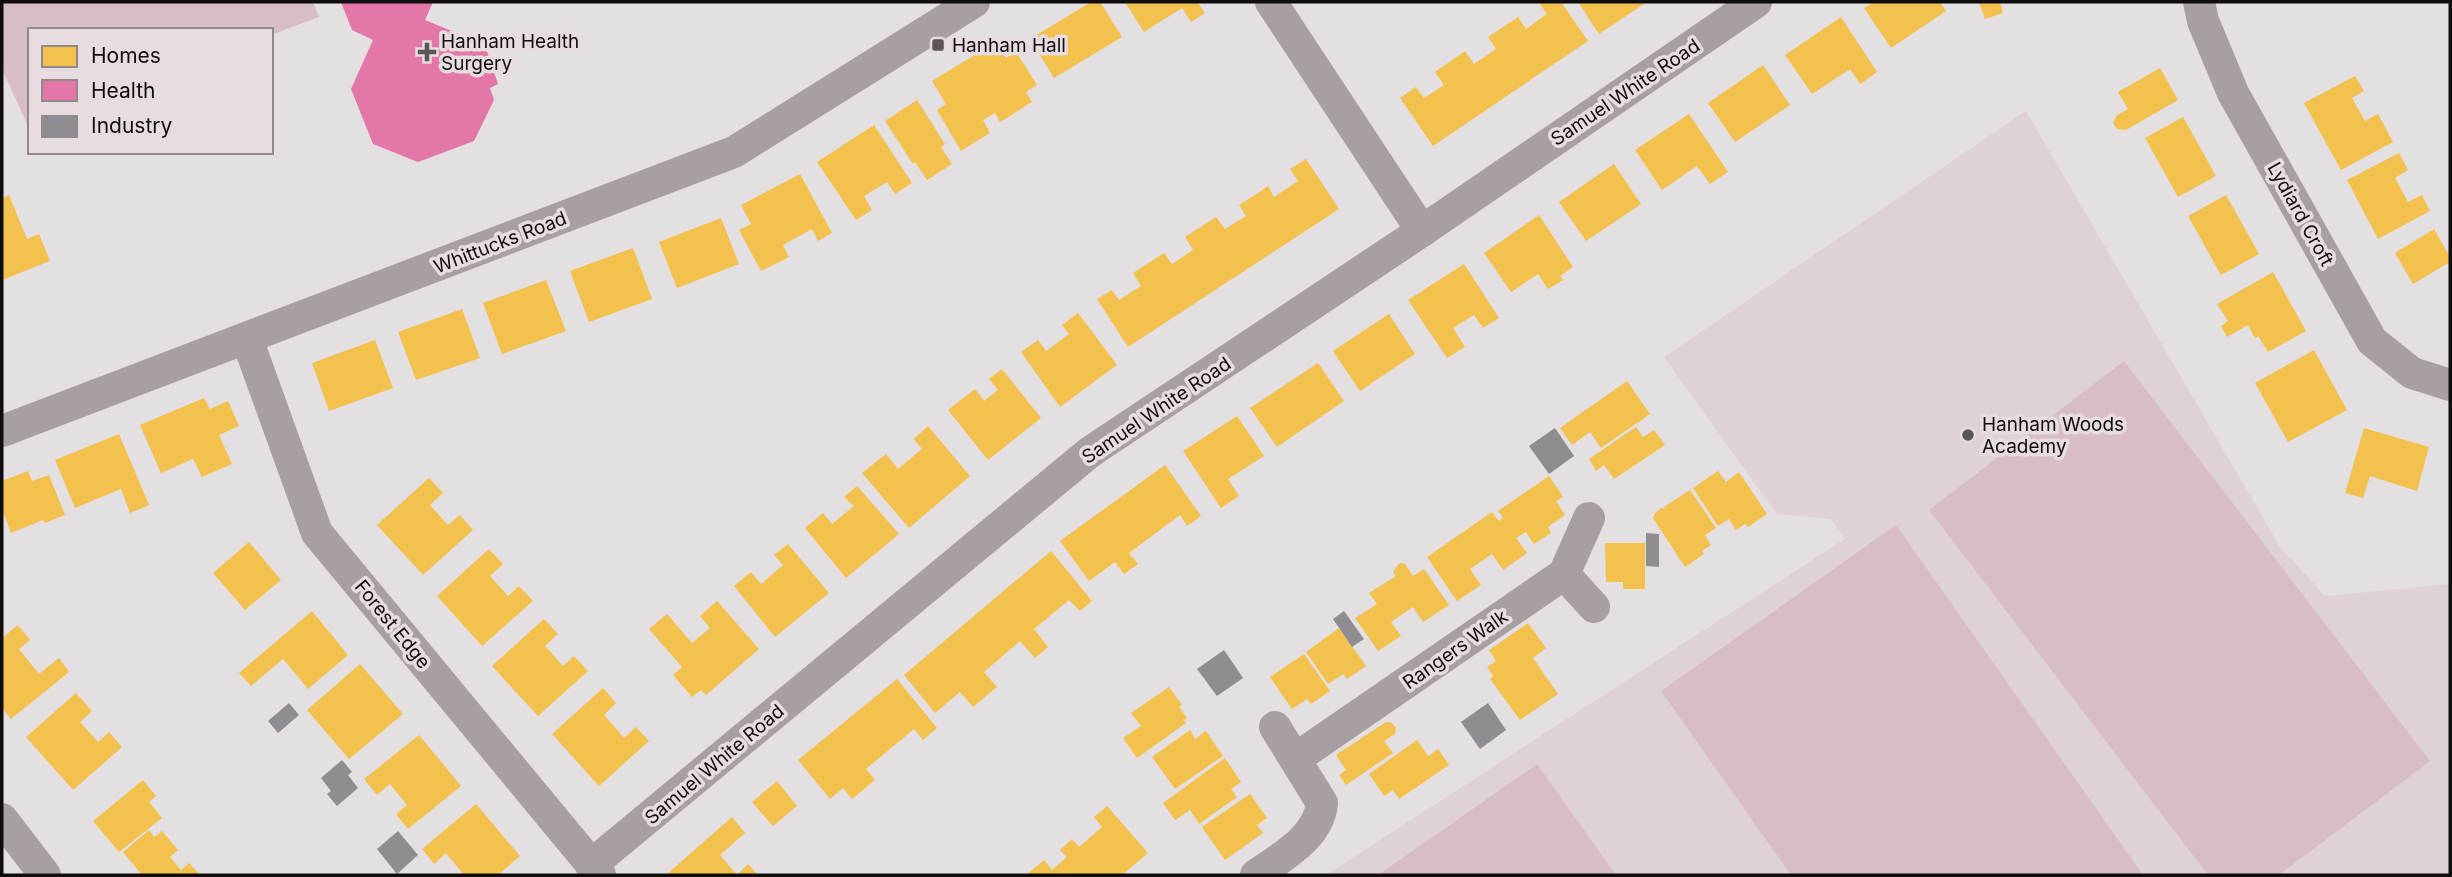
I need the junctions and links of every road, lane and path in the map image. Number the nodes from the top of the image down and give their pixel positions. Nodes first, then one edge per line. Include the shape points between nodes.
1 (974, 2) edge
2 (1271, 2) edge
3 (1756, 2) edge
4 (2199, 2) edge
5 (932, 14) edge
6 (1422, 231) junction
7 (247, 339) junction
8 (2450, 385) edge
9 (2, 431) edge
10 (1589, 518) dead end
11 (1564, 573) junction
12 (1594, 607) dead end
13 (1275, 727) dead end
14 (1296, 759) junction
15 (2, 819) edge
16 (595, 870) edge
17 (45, 875) edge
18 (1256, 875) edge

1 - 5 street, Whittucks Road
2 - 6 street
3 - 6 street, Samuel White Road
4 - 8 street, Lydiard Croft via 2234,93 2372,341 2412,373
5 - 7 street, Whittucks Road via 734,152
6 - 16 street, Samuel White Road via 1090,452
7 - 9 street, Whittucks Road
7 - 16 street, Forest Edge via 317,533
10 - 11 street
11 - 12 street
11 - 14 street, Rangers Walk
13 - 14 street
14 - 18 street via 1322,803 1321,815 1297,845
15 - 17 street

